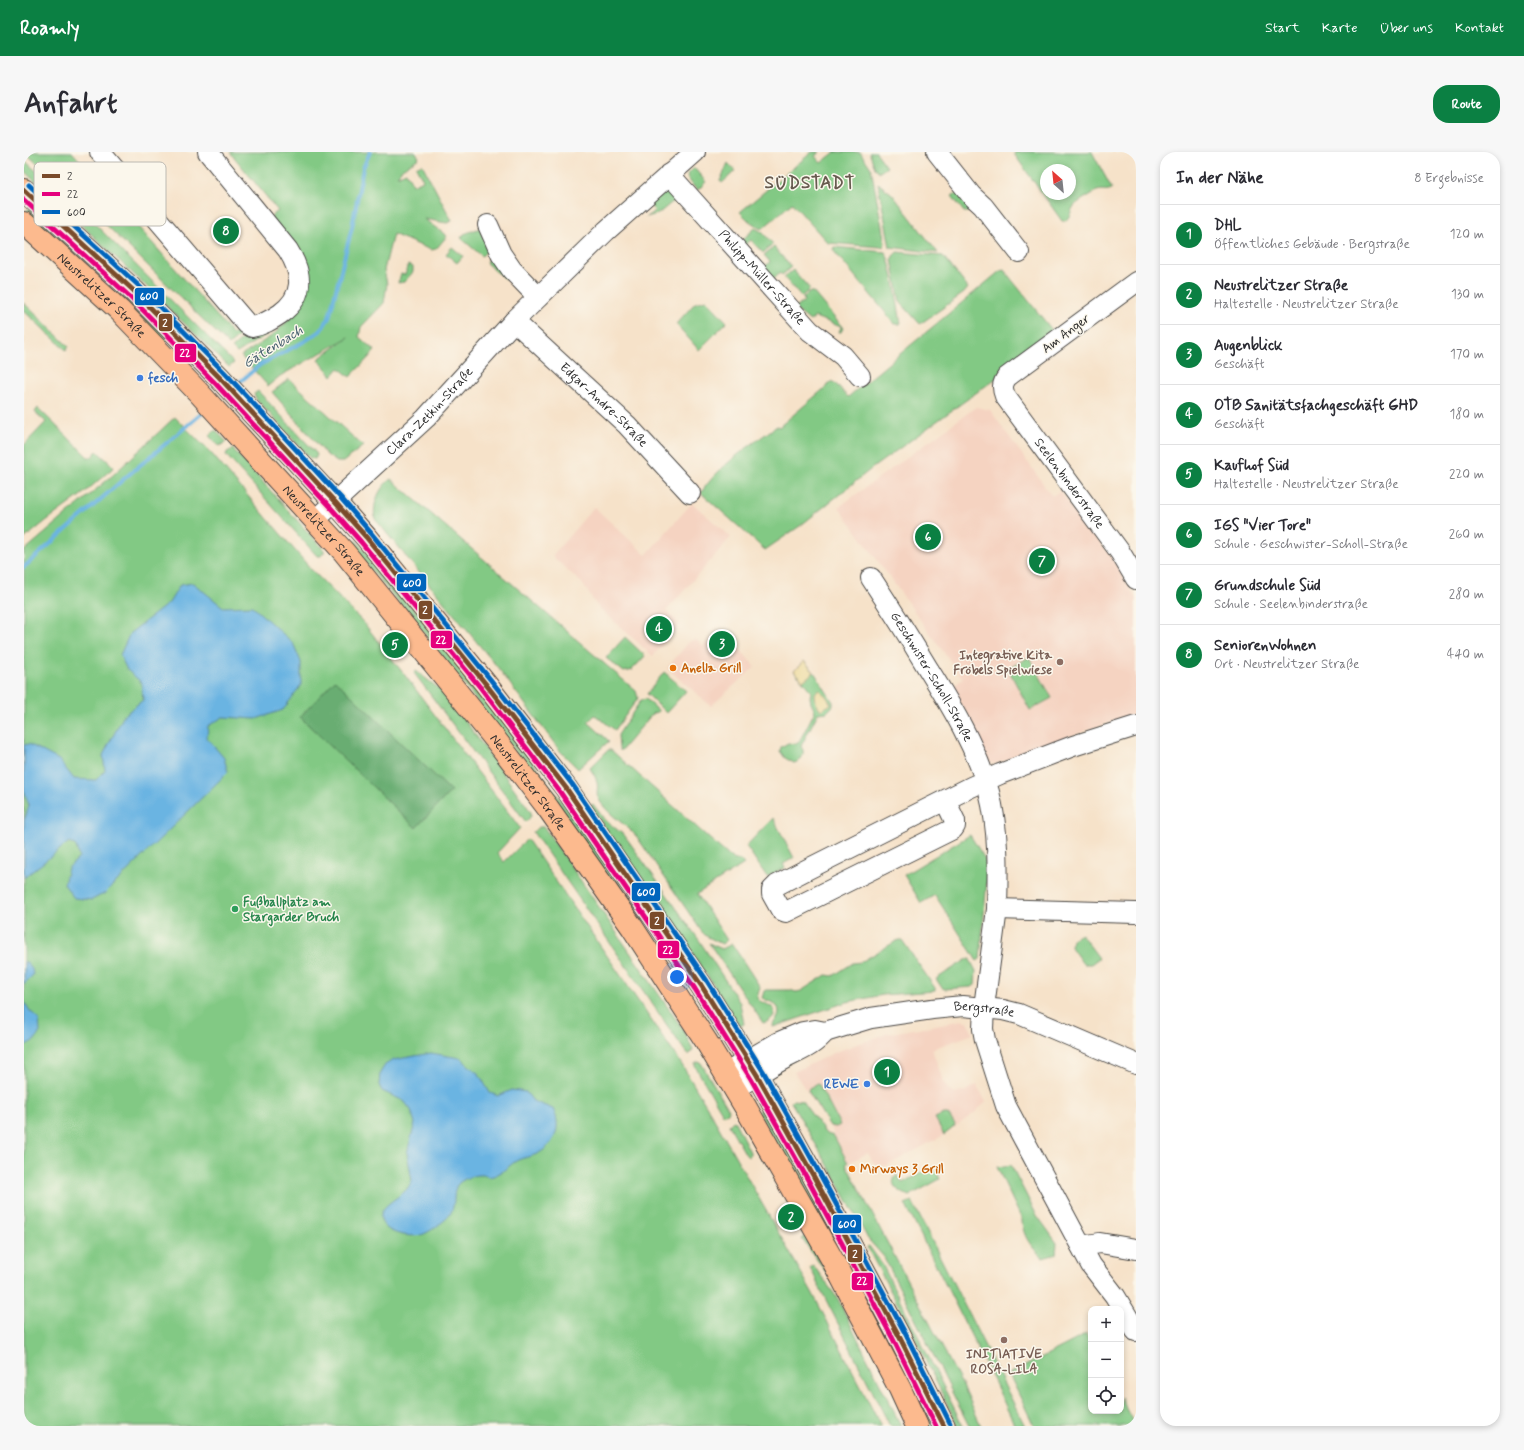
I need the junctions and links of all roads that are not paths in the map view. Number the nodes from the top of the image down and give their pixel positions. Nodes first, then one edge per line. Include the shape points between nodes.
1 (100, 152) edge
2 (208, 152) edge
3 (695, 152) edge
4 (937, 152) edge
5 (109, 162) edge
6 (669, 174) junction
7 (24, 190) edge
8 (34, 199) edge
9 (24, 223) edge
10 (488, 225) dead end
11 (63, 226) edge
12 (163, 226) edge
13 (1019, 252) dead end
14 (1136, 282) edge
15 (538, 297) junction
16 (514, 321) junction
17 (860, 376) dead end
18 (1002, 389) joint
19 (690, 493) dead end
20 (335, 502) junction
21 (316, 520) junction
22 (871, 578) dead end
23 (1136, 579) edge
24 (1136, 726) edge
25 (985, 780) junction
26 (944, 800) junction
27 (850, 848) junction
28 (863, 873) junction
29 (997, 909) junction
30 (1136, 913) edge
31 (984, 1007) junction
32 (1136, 1064) edge
33 (752, 1068) junction
34 (730, 1081) junction
35 (1081, 1246) junction
36 (1136, 1249) edge
37 (1136, 1330) edge
38 (917, 1426) edge
39 (944, 1426) edge

1 - 5 street
2 - 12 street via 295,262 299,272 299,285 292,303 270,321 252,327
3 - 6 street, Clara-Zetkin-Straße
4 - 13 street
6 - 15 street, Clara-Zetkin-Straße
6 - 17 street, Philipp-Müller-Straße via 810,331 842,356
7 - 8 main road, Neustrelitzer Straße
9 - 21 main road, Neustrelitzer Straße via 119,310 225,420
10 - 15 street via 504,259
11 - 20 main road, Neustrelitzer Straße via 134,291 219,377
14 - 18 street, Am Anger via 1007,377 1002,383
15 - 16 street, Clara-Zetkin-Straße
16 - 19 street, Edgar-Andre-Straße via 627,425
16 - 20 street, Clara-Zetkin-Straße via 426,418
18 - 23 street, Seelenbinderstraße via 1120,552
20 - 21 street, Clara-Zetkin-Straße
20 - 33 main road, Neustrelitzer Straße via 485,683 566,788 701,985
21 - 34 main road, Neustrelitzer Straße via 485,726 548,808 632,927
22 - 25 street, Geschwister-Scholl-Straße via 952,706
24 - 25 street via 1073,746
25 - 26 street
25 - 29 street, Geschwister-Scholl-Straße via 992,804 995,832
26 - 27 street
26 - 28 street via 955,821 956,826 953,829
27 - 28 street
27 - 28 street via 777,885 772,894 781,910 786,912
29 - 30 street
29 - 31 street, Geschwister-Scholl-Straße
31 - 32 street, Bergstraße via 1019,1014
31 - 33 street, Bergstraße via 963,1006 871,1018 825,1032 809,1046 785,1058
31 - 35 street via 985,1040 1006,1106
33 - 34 street, Bergstraße
33 - 39 main road, Neustrelitzer Straße via 898,1334
34 - 38 main road, Neustrelitzer Straße via 832,1259
35 - 36 street via 1100,1243
35 - 37 street via 1091,1265 1115,1296

